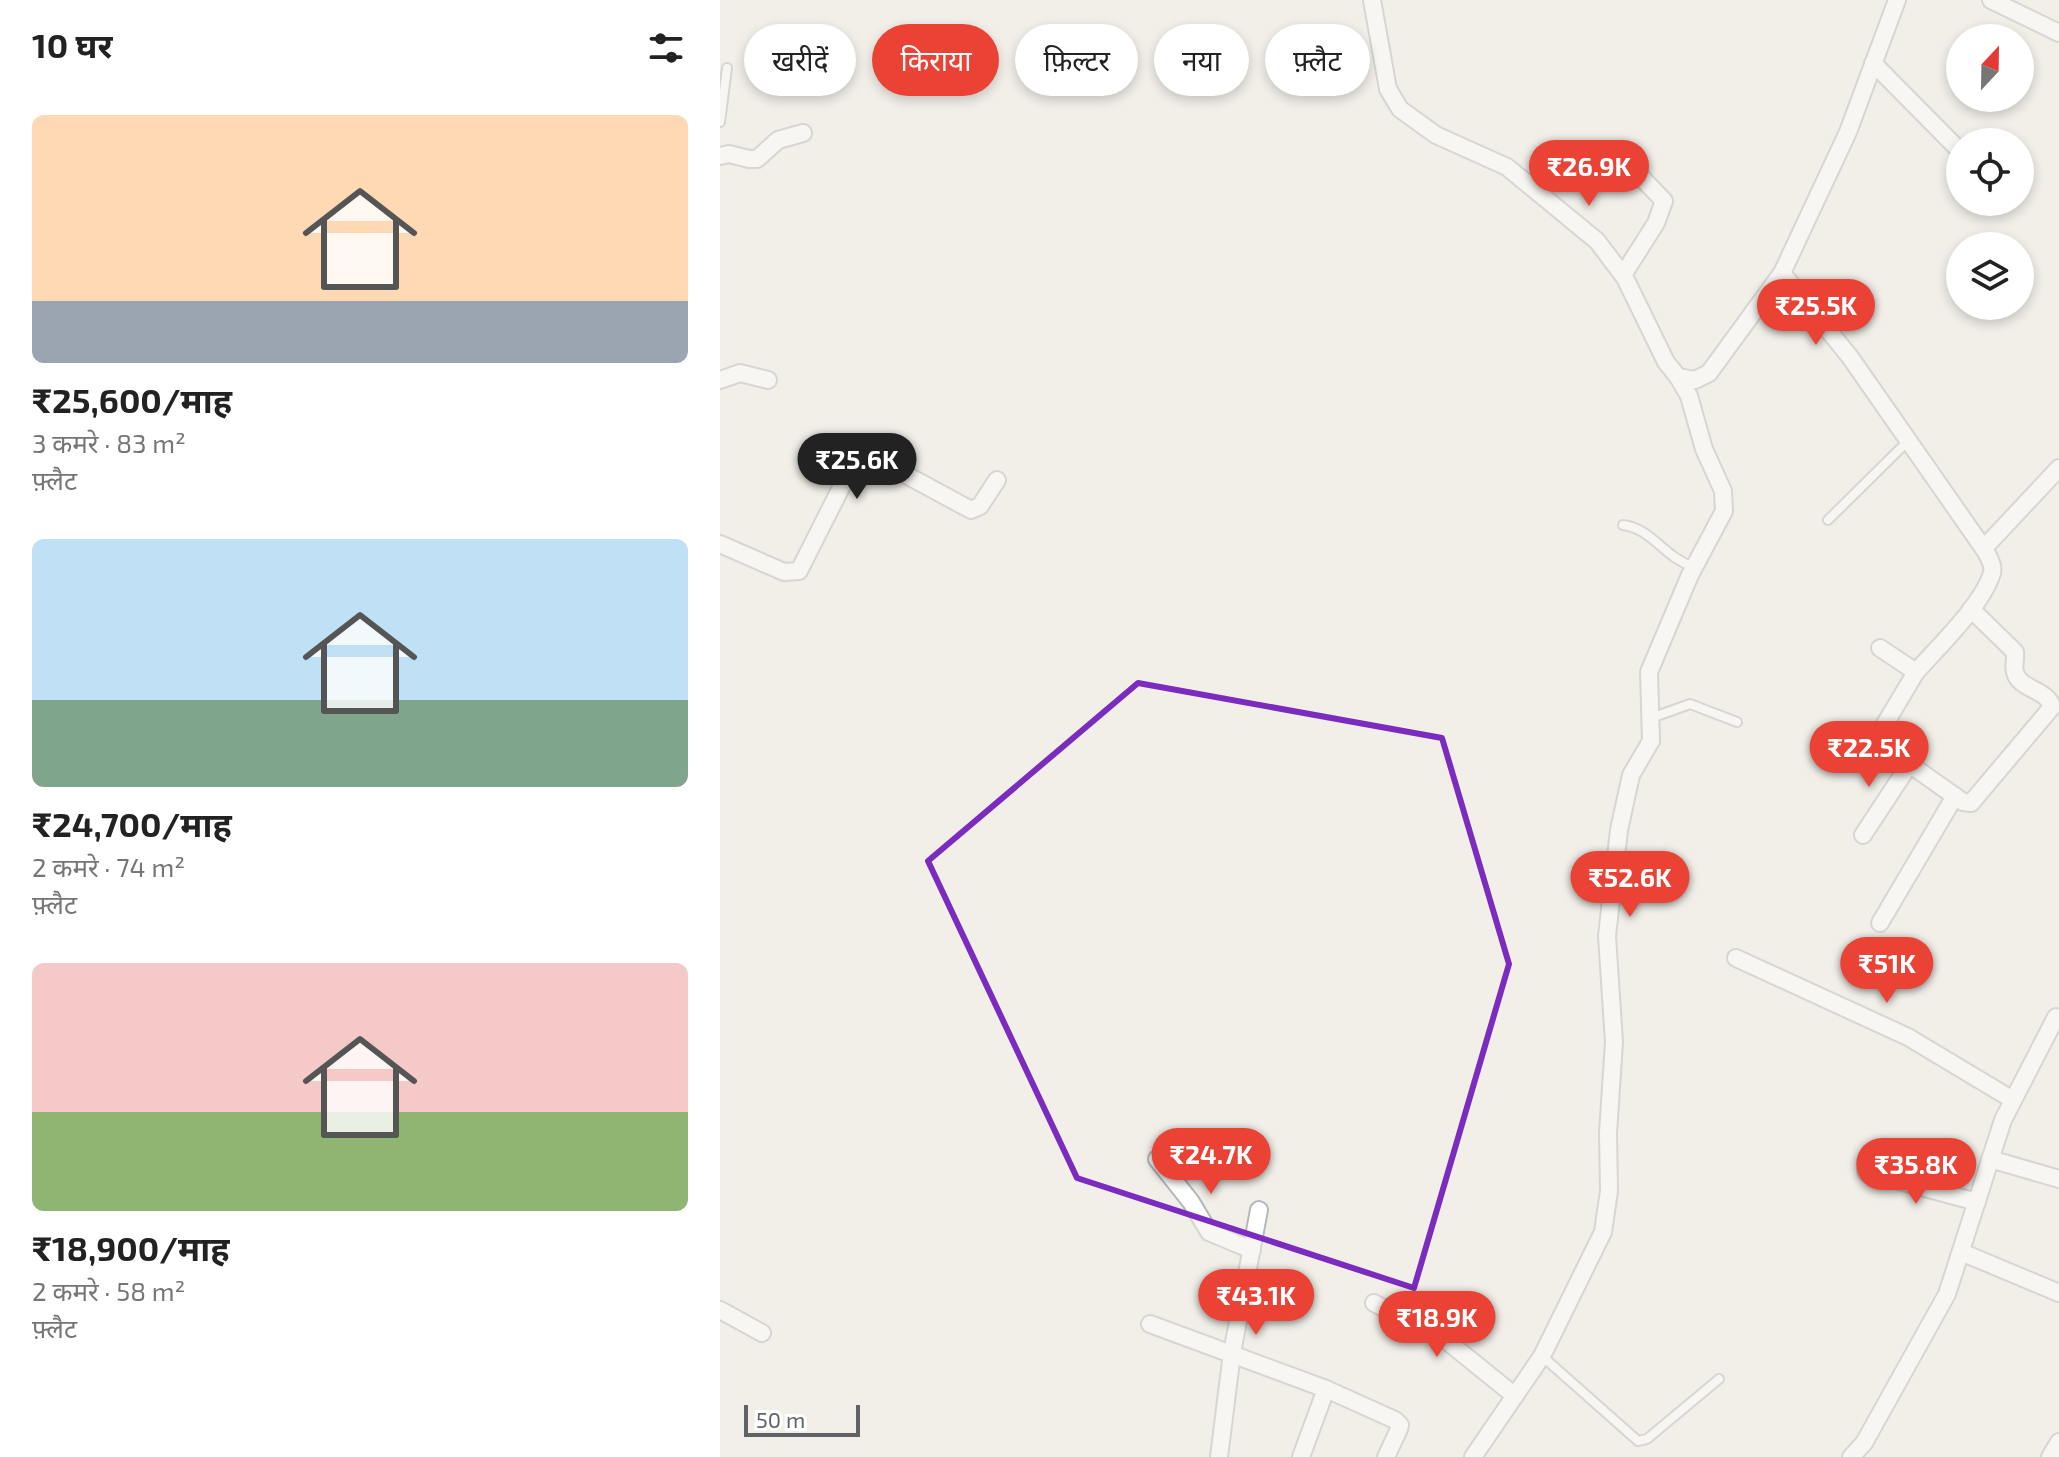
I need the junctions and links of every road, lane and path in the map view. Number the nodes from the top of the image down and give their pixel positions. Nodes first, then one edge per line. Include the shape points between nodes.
1 (1372, 0) edge
2 (1897, 0) edge
3 (1991, 0) edge
4 (2059, 33) edge
5 (1873, 63) junction
6 (727, 68) dead end
7 (720, 122) edge
8 (803, 133) dead end
9 (1946, 137) edge
10 (720, 156) edge
11 (1621, 156) dead end
12 (1782, 273) junction
13 (1623, 275) junction
14 (1678, 377) junction
15 (720, 380) edge
16 (768, 380) dead end
17 (1909, 440) junction
18 (2059, 468) edge
19 (997, 480) dead end
20 (1828, 520) dead end
21 (1623, 525) dead end
22 (720, 544) edge
23 (1984, 548) junction
24 (1695, 567) junction
25 (1971, 609) junction
26 (1880, 648) dead end
27 (1916, 672) junction
28 (1651, 718) junction
29 (1737, 722) dead end
30 (1909, 765) junction
31 (1955, 796) junction
32 (1863, 835) dead end
33 (1880, 923) dead end
34 (1736, 958) dead end
35 (2056, 1017) dead end
36 (2013, 1100) junction
37 (1157, 1159) dead end
38 (1990, 1159) junction
39 (1866, 1172) dead end
40 (2059, 1179) edge
41 (1977, 1202) junction
42 (1259, 1210) dead end
43 (1252, 1250) junction
44 (1961, 1252) junction
45 (2059, 1293) edge
46 (1374, 1303) dead end
47 (720, 1310) edge
48 (1150, 1324) dead end
49 (762, 1333) dead end
50 (1232, 1353) junction
51 (1542, 1356) junction
52 (1719, 1379) dead end
53 (1326, 1389) junction
54 (1515, 1396) junction
55 (2059, 1442) edge
56 (1219, 1457) edge
57 (1301, 1457) edge
58 (1386, 1457) edge
59 (1473, 1457) edge
60 (1851, 1457) edge
61 (2050, 1457) edge

1 - 13 street via 1388,89 1400,109 1436,135 1507,167 1597,241
2 - 5 street
3 - 4 street
5 - 9 street
5 - 12 street via 1828,179
6 - 7 lane
8 - 10 street via 778,140 757,159
11 - 13 street via 1664,201
12 - 14 street via 1709,373 1695,380
12 - 17 street
13 - 14 street
14 - 24 street via 1724,503
15 - 16 street via 735,373
17 - 20 lane
17 - 23 street
18 - 23 street
19 - 22 street via 980,506 971,510 862,451 799,571 784,572
21 - 24 lane via 1640,529 1672,558
23 - 25 street via 1992,563 1991,577
24 - 28 street via 1649,672
25 - 27 street
25 - 31 street via 2015,652 2018,677 2051,700 2052,707 1971,803
26 - 27 street
27 - 30 street via 1877,738
28 - 29 lane via 1690,704
28 - 51 street via 1651,741 1631,775 1622,812 1607,936 1614,1042 1607,1217
30 - 31 street
30 - 32 street
31 - 33 street
34 - 36 street via 1908,1037
35 - 36 street
36 - 38 street
37 - 43 street via 1209,1232
38 - 40 street
38 - 41 street
39 - 41 street
41 - 44 street
42 - 43 street
43 - 50 street
44 - 45 street
44 - 60 street via 1940,1306 1864,1443
46 - 54 street via 1447,1341
47 - 49 street
48 - 50 street
50 - 53 street
50 - 56 street
51 - 52 lane via 1638,1441
51 - 54 street
53 - 57 street
53 - 58 street via 1399,1422
54 - 59 street
55 - 61 street

